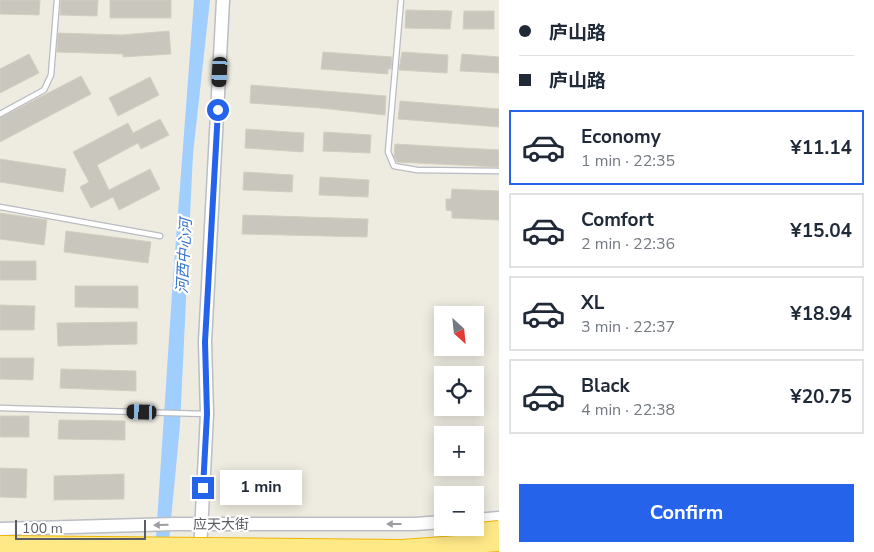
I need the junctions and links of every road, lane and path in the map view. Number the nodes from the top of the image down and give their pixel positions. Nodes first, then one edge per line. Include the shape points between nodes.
1 (58, 0) edge
2 (223, 0) edge
3 (401, 0) edge
4 (0, 114) edge
5 (499, 171) edge
6 (0, 207) edge
7 (160, 236) dead end
8 (0, 408) edge
9 (204, 414) junction
10 (499, 518) edge
11 (484, 519) edge
12 (434, 523) edge
13 (201, 524) junction
14 (0, 529) edge
15 (499, 530) edge
16 (499, 542) edge
17 (0, 544) edge
18 (124, 546) junction
19 (200, 552) edge

1 - 4 lane via 51,74 44,90
2 - 9 main road
3 - 5 lane via 388,152 394,166 416,170
6 - 7 lane
8 - 9 lane
9 - 13 main road
10 - 11 main road
12 -> 13 main road, 应天大街
13 -> 14 main road, 应天大街
13 - 19 main road
15 - 18 highway, bridge via 378,538 221,536
16 - 18 highway, bridge via 402,549
17 - 18 highway, bridge

